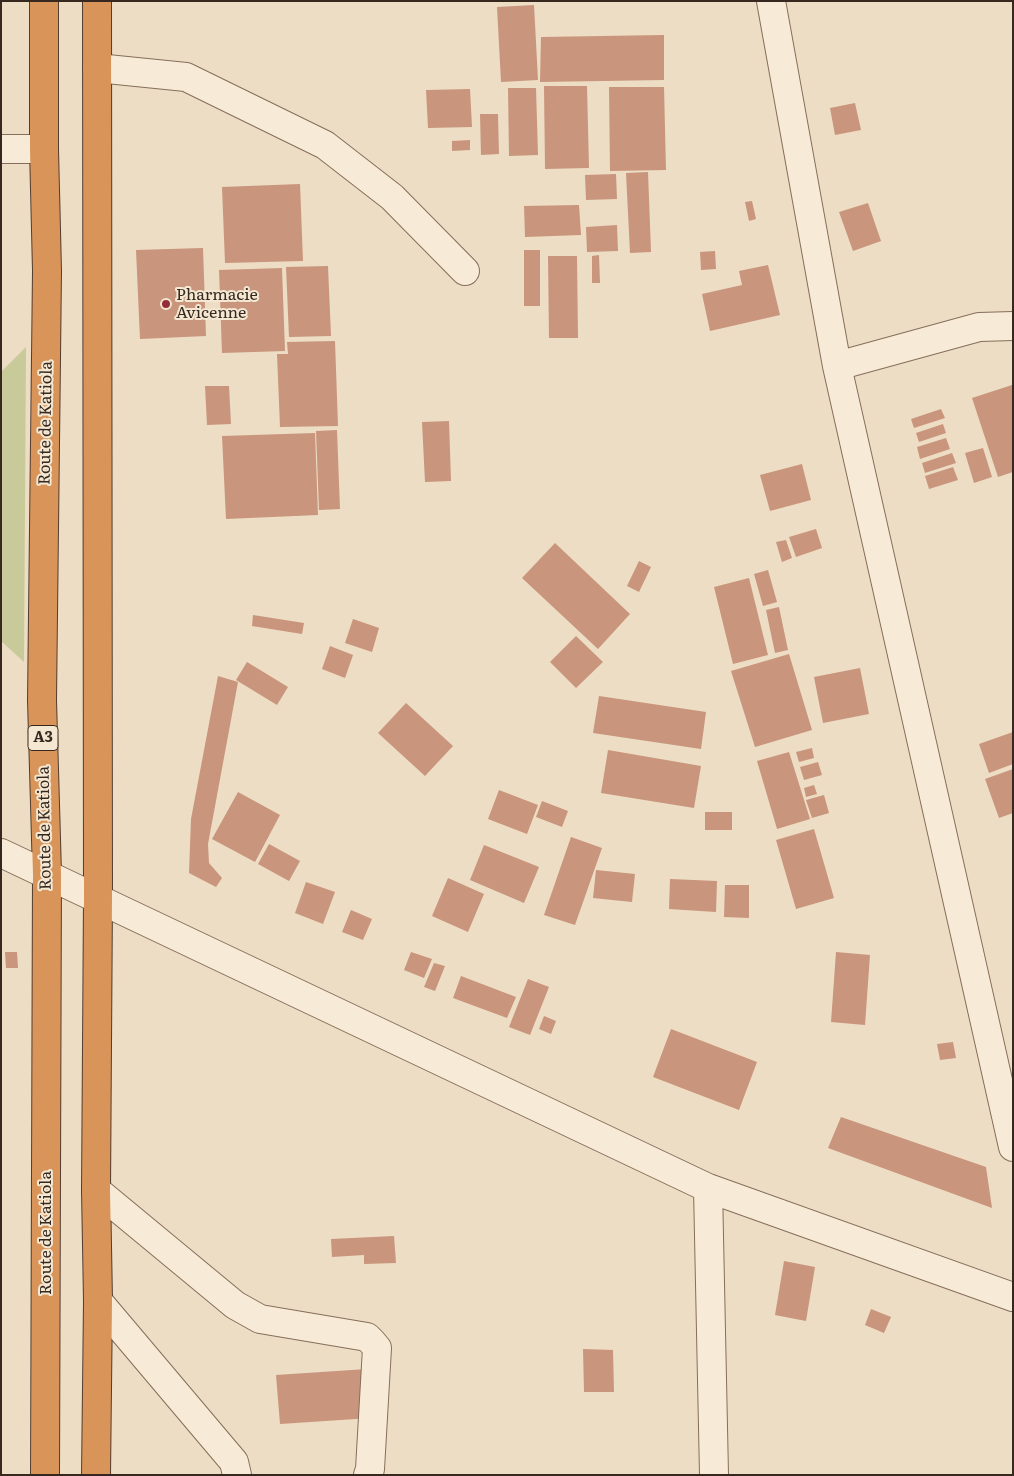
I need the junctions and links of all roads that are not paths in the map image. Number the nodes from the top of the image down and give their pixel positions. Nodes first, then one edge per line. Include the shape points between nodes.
1 (44, 1) edge
2 (97, 1) edge
3 (771, 1) edge
4 (97, 68) junction
5 (1, 149) edge
6 (44, 149) junction
7 (465, 271) dead end
8 (1013, 326) edge
9 (837, 366) junction
10 (1, 853) edge
11 (47, 874) junction
12 (98, 898) junction
13 (1013, 1147) edge
14 (708, 1188) junction
15 (96, 1190) junction
16 (1013, 1297) edge
17 (98, 1301) junction
18 (45, 1475) edge
19 (96, 1475) edge
20 (237, 1475) edge
21 (368, 1475) edge
22 (714, 1475) edge

1 - 6 highway, Route de Katiola / A3
2 - 4 highway
3 - 9 street
4 - 7 street via 186,77 325,145 392,197
4 - 12 highway
5 - 6 street
6 - 11 highway, Route de Katiola / A3 via 47,271 42,700
8 - 9 street via 979,327
9 - 13 street
10 - 11 street
11 - 12 street
11 - 18 highway, Route de Katiola / A3
12 - 14 street
12 - 15 highway
14 - 16 street
14 - 22 street
15 - 17 highway
15 - 21 street via 235,1305 260,1319 367,1337 372,1342 377,1348
17 - 19 highway
17 - 20 street via 234,1462

